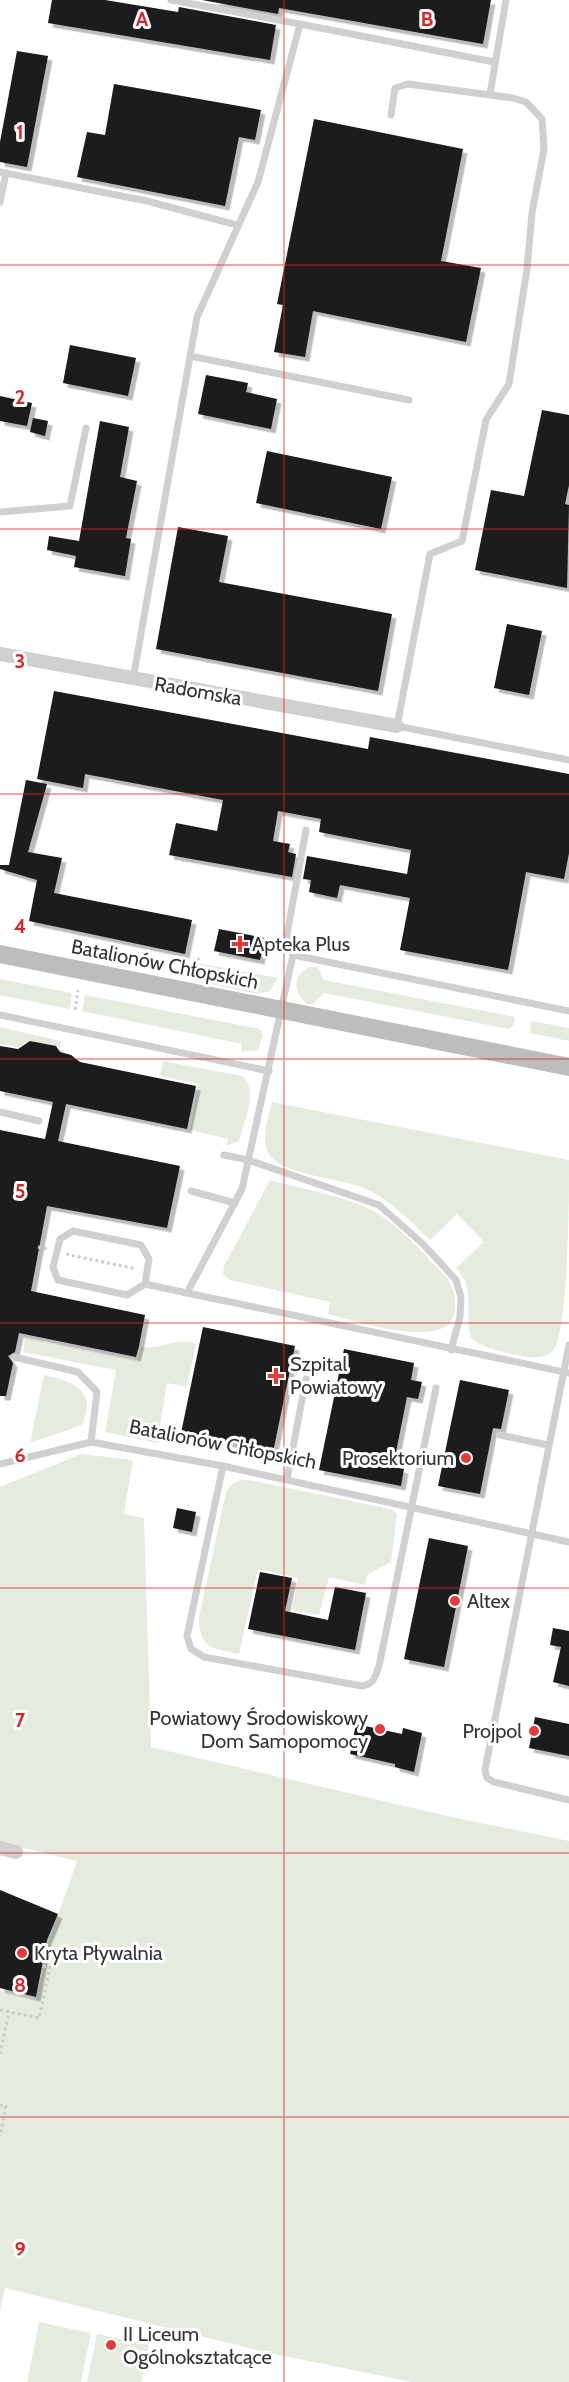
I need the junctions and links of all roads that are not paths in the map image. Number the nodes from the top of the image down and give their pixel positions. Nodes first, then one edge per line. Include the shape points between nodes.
1 (171, 0) edge
2 (506, 0) edge
3 (300, 24) junction
4 (495, 62) junction
5 (490, 94) junction
6 (391, 115) dead end
7 (3, 173) edge
8 (0, 202) edge
9 (237, 225) junction
10 (190, 356) junction
11 (409, 400) dead end
12 (86, 428) dead end
13 (0, 512) edge
14 (0, 654) edge
15 (134, 679) junction
16 (397, 726) junction
17 (569, 760) edge
18 (306, 830) dead end
19 (0, 954) edge
20 (293, 956) junction
21 (282, 1010) junction
22 (569, 1011) edge
23 (0, 1015) edge
24 (569, 1067) edge
25 (269, 1071) junction
26 (0, 1112) edge
27 (39, 1121) dead end
28 (224, 1155) dead end
29 (248, 1160) junction
30 (191, 1191) dead end
31 (235, 1203) junction
32 (145, 1284) junction
33 (187, 1293) junction
34 (569, 1345) edge
35 (451, 1350) junction
36 (14, 1357) dead end
37 (566, 1373) edge
38 (306, 1379) dead end
39 (436, 1388) dead end
40 (500, 1435) dead end
41 (91, 1442) junction
42 (548, 1445) junction
43 (0, 1464) edge
44 (223, 1466) junction
45 (287, 1479) junction
46 (411, 1505) junction
47 (531, 1533) junction
48 (569, 1542) edge
49 (569, 1800) edge
50 (0, 1848) edge
51 (16, 1852) dead end

1 - 3 lane
2 - 4 lane
3 - 4 lane
3 - 9 lane via 258,182
4 - 5 lane
5 - 6 lane via 408,84 395,88
5 - 16 lane via 526,102 542,119 544,150 527,269 509,384 486,420 462,541 430,554
7 - 8 lane
7 - 9 lane via 147,201
9 - 10 lane via 197,317
10 - 11 lane
10 - 15 lane
12 - 13 lane via 70,506
14 - 15 street, Radomska
15 - 16 street, Radomska
16 - 17 lane
18 - 20 lane via 286,934
19 - 21 street, Batalionów Chłopskich
20 - 21 lane
20 - 22 lane
21 - 24 street, Batalionów Chłopskich
21 - 25 lane
23 - 25 lane
25 - 29 lane
26 - 27 lane
28 - 29 lane
29 - 31 lane
29 - 35 lane via 379,1205 440,1256 456,1280 461,1297
30 - 31 lane
31 - 33 lane
32 - 32 lane via 127,1295 58,1280 53,1267 60,1239 73,1231 141,1245 149,1259
32 - 33 lane
33 - 35 lane
34 - 37 lane
35 - 37 lane
36 - 41 lane via 78,1372 97,1392
37 - 42 lane
38 - 45 lane
39 - 46 lane
40 - 42 lane
41 - 43 lane, Batalionów Chłopskich
41 - 44 lane, Batalionów Chłopskich
42 - 47 lane
44 - 45 lane, Batalionów Chłopskich
44 - 46 lane via 187,1636 191,1649 204,1657 362,1686 373,1682
45 - 46 lane, Batalionów Chłopskich
46 - 47 lane, Batalionów Chłopskich
47 - 48 lane, Batalionów Chłopskich
47 - 49 lane via 485,1770 494,1782
50 - 51 street

